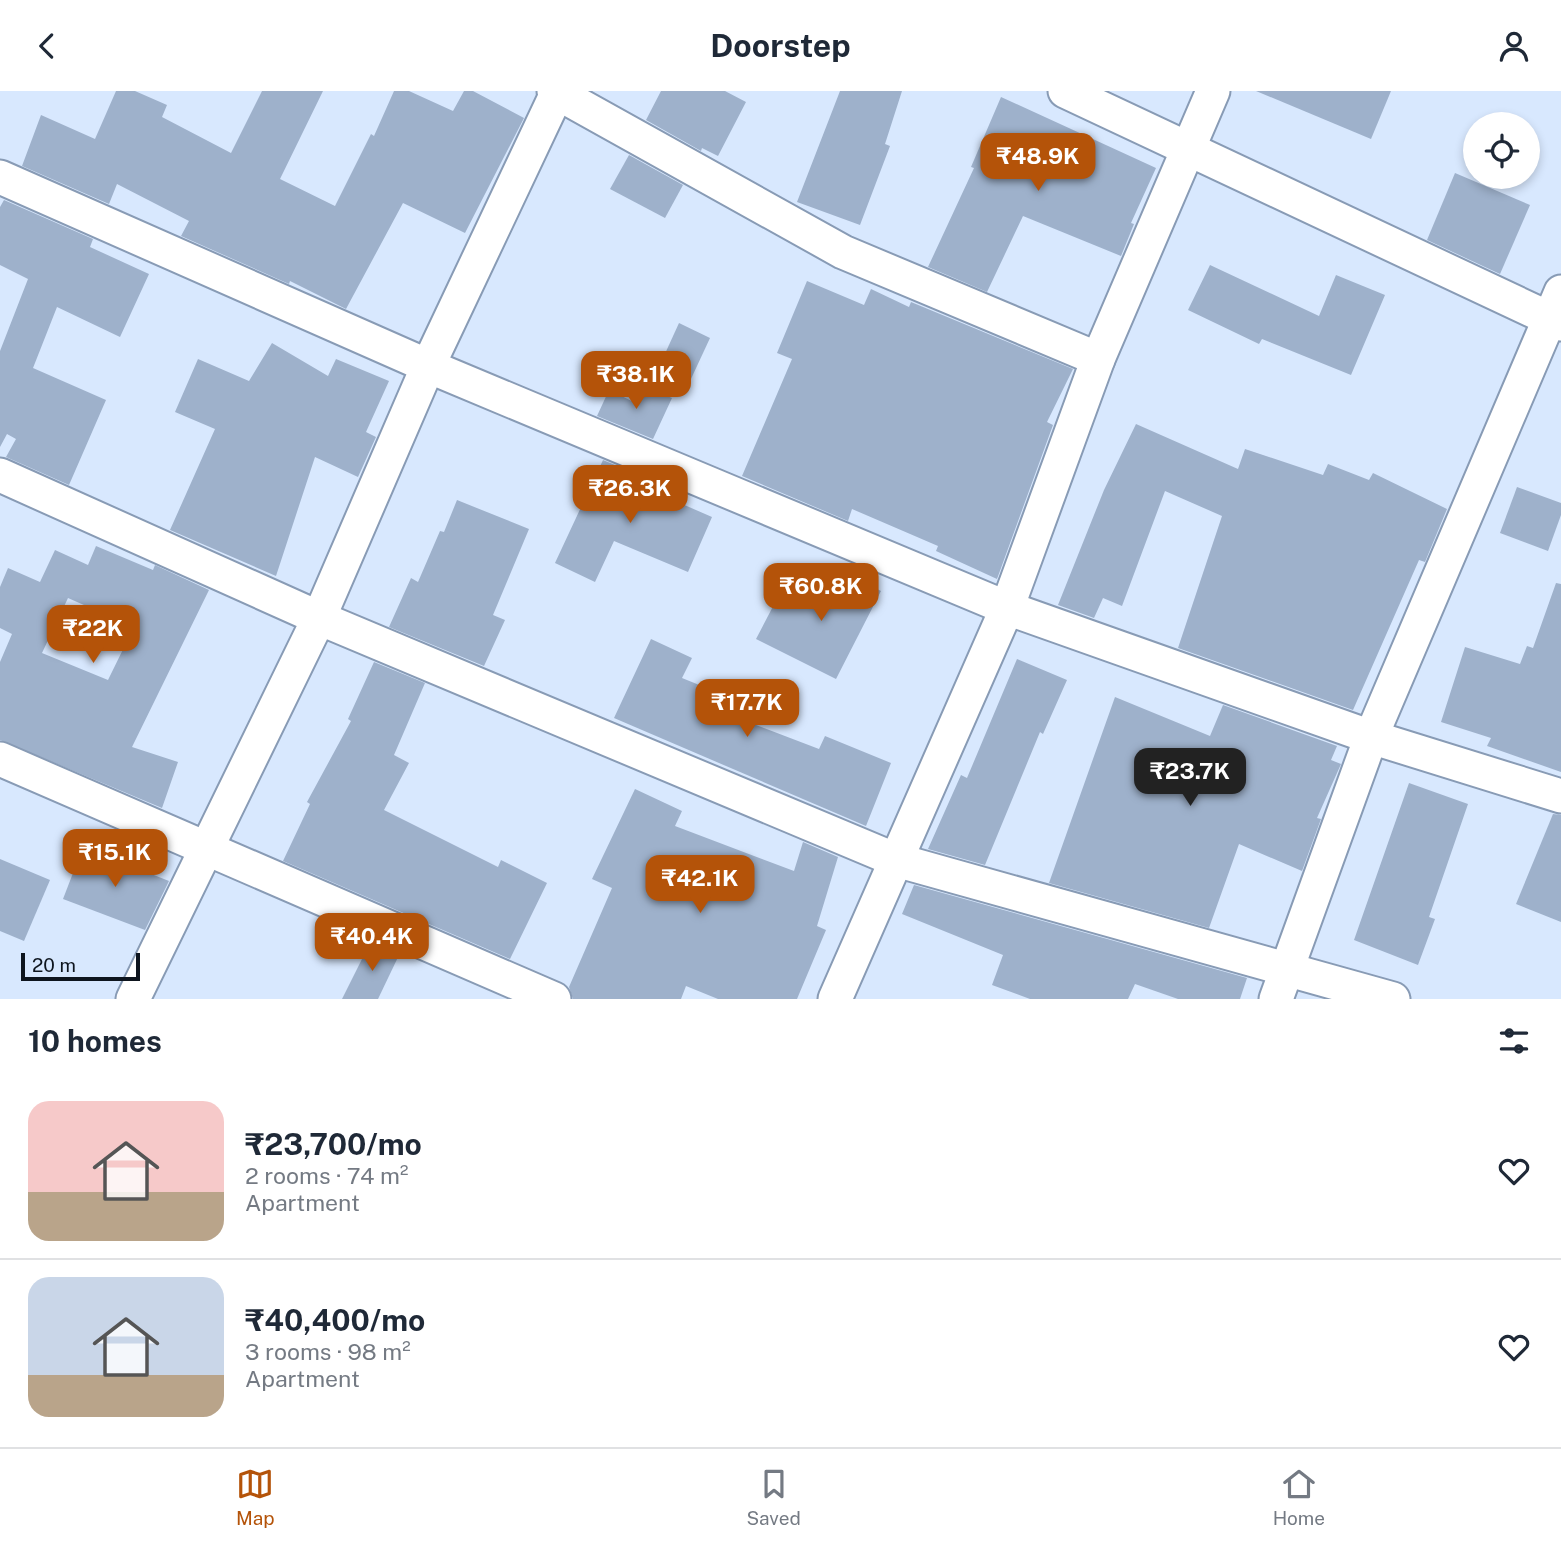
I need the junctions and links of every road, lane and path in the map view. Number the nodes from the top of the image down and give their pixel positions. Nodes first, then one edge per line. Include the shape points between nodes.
1 (1065, 91) edge
2 (1213, 91) edge
3 (557, 92) edge
4 (1191, 148) junction
5 (0, 177) edge
6 (1557, 311) edge
7 (1098, 359) junction
8 (428, 366) junction
9 (0, 475) edge
10 (1007, 608) junction
11 (319, 618) junction
12 (1371, 737) junction
13 (0, 759) edge
14 (1561, 796) edge
15 (207, 848) junction
16 (896, 860) junction
17 (1288, 968) junction
18 (133, 999) edge
19 (554, 999) edge
20 (835, 999) edge
21 (1276, 999) edge
22 (1393, 999) edge

1 - 4 street
2 - 4 street
3 - 7 street via 843,252
3 - 8 street
4 - 6 street
4 - 7 street
5 - 8 street
6 - 12 street
7 - 10 street
8 - 10 street
8 - 11 street
9 - 11 street
10 - 12 street
10 - 16 street
11 - 15 street
11 - 16 street
12 - 14 street
12 - 17 street
13 - 15 street
15 - 18 street
15 - 19 street
16 - 17 street
16 - 20 street
17 - 21 street
17 - 22 street

